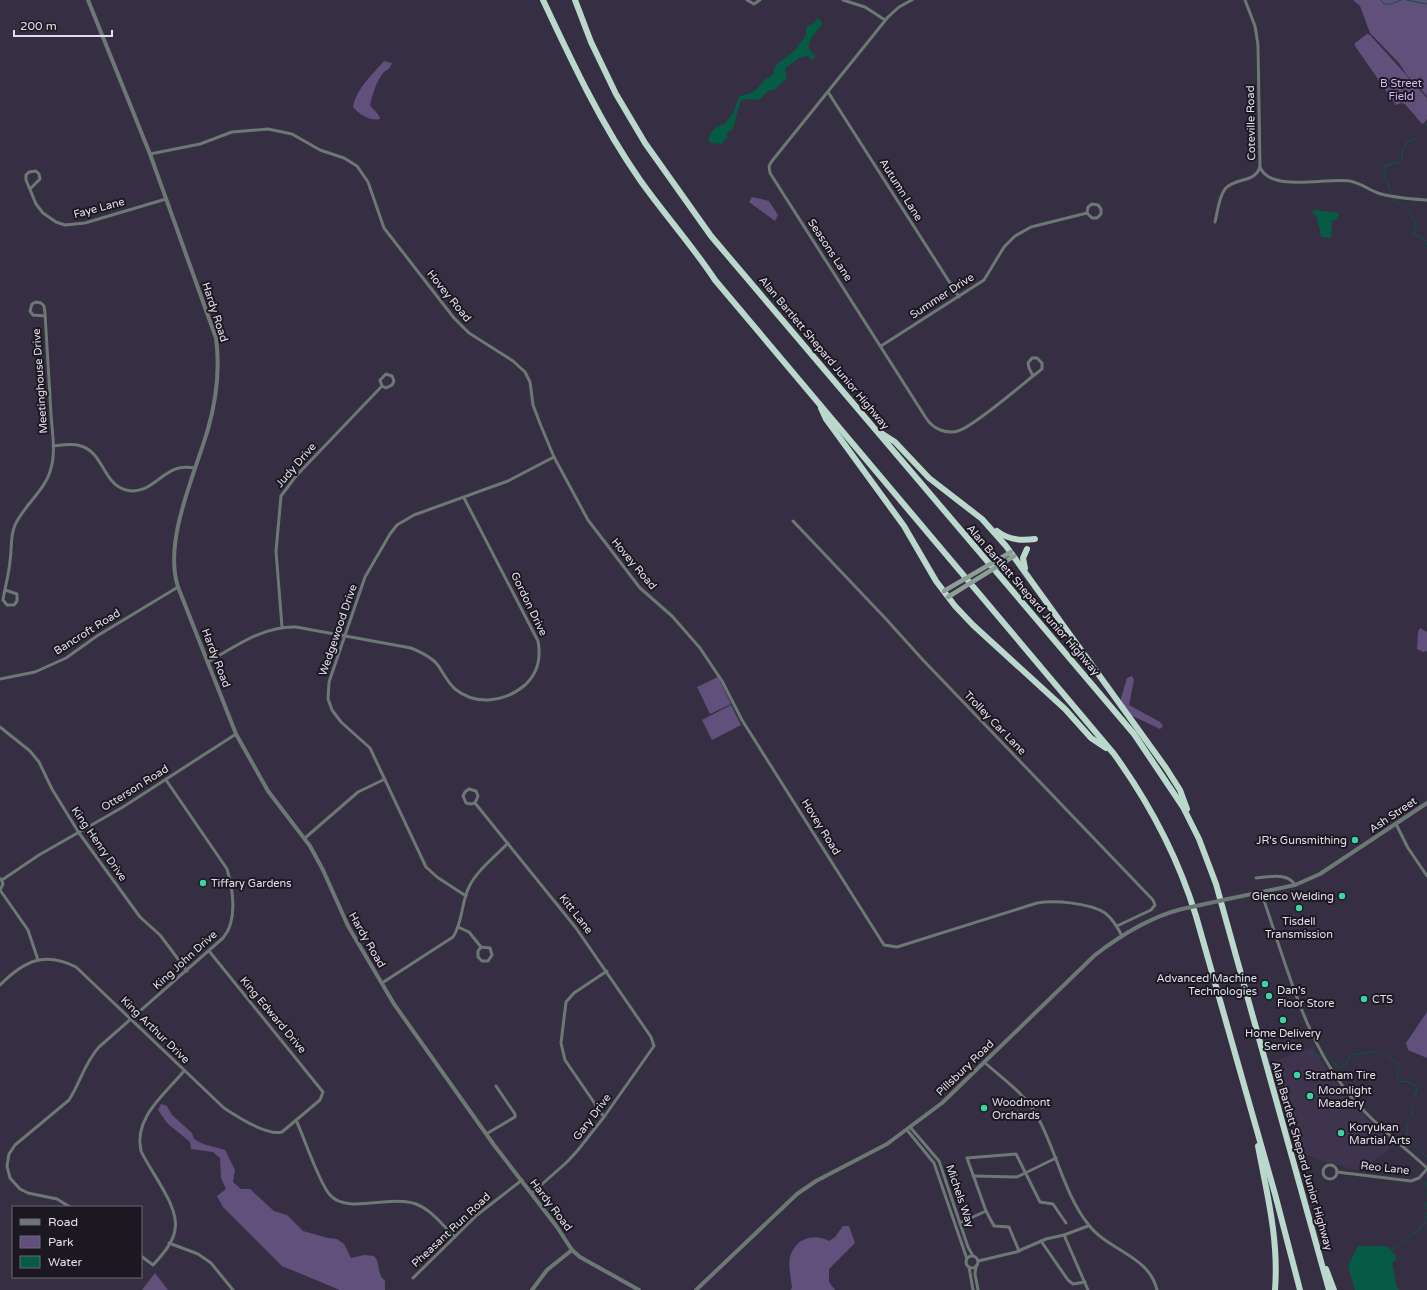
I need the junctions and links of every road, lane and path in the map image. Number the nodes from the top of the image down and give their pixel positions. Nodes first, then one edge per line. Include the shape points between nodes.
1 (88, 0) edge
2 (543, 0) edge
3 (575, 0) edge
4 (747, 0) edge
5 (760, 0) edge
6 (844, 0) edge
7 (912, 0) edge
8 (1245, 0) edge
9 (885, 20) junction
10 (828, 92) junction
11 (150, 154) junction
12 (1260, 167) junction
13 (1267, 176) junction
14 (1254, 177) junction
15 (30, 189) junction
16 (166, 199) junction
17 (1427, 200) edge
18 (1087, 213) junction
19 (1215, 222) dead end
20 (959, 297) junction
21 (45, 316) junction
22 (881, 346) junction
23 (1033, 376) junction
24 (382, 386) junction
25 (819, 403) junction
26 (876, 429) junction
27 (53, 446) junction
28 (554, 457) junction
29 (194, 468) junction
30 (464, 498) junction
31 (793, 521) dead end
32 (988, 525) junction
33 (1035, 538) dead end
34 (1027, 549) dead end
35 (1013, 554) junction
36 (1028, 573) junction
37 (178, 587) junction
38 (5, 590) junction
39 (946, 594) junction
40 (282, 627) junction
41 (345, 636) junction
42 (208, 662) junction
43 (0, 679) edge
44 (0, 727) edge
45 (236, 734) junction
46 (1114, 754) junction
47 (385, 779) junction
48 (166, 780) junction
49 (475, 803) junction
50 (1427, 803) edge
51 (1190, 822) junction
52 (1396, 824) junction
53 (79, 833) junction
54 (304, 838) junction
55 (508, 843) junction
56 (1427, 876) edge
57 (1256, 878) dead end
58 (1, 879) edge
59 (1295, 885) junction
60 (0, 890) edge
61 (1261, 892) junction
62 (466, 896) junction
63 (1117, 926) junction
64 (458, 927) junction
65 (1122, 936) junction
66 (481, 947) junction
67 (209, 951) junction
68 (38, 960) junction
69 (187, 971) junction
70 (607, 971) junction
71 (382, 983) junction
72 (0, 985) edge
73 (132, 1019) junction
74 (653, 1042) joint
75 (984, 1062) junction
76 (184, 1071) junction
77 (496, 1086) dead end
78 (323, 1092) joint
79 (1249, 1103) junction
80 (604, 1117) junction
81 (296, 1120) junction
82 (908, 1129) junction
83 (486, 1134) junction
84 (1056, 1158) junction
85 (1427, 1168) edge
86 (1027, 1172) junction
87 (1337, 1172) junction
88 (973, 1176) junction
89 (522, 1180) junction
90 (532, 1193) junction
91 (68, 1206) edge
92 (986, 1211) junction
93 (962, 1222) dead end
94 (1066, 1223) dead end
95 (1088, 1226) junction
96 (1312, 1232) junction
97 (1064, 1235) junction
98 (455, 1237) junction
99 (1041, 1241) junction
100 (169, 1243) junction
101 (572, 1250) junction
102 (1019, 1251) junction
103 (973, 1256) junction
104 (142, 1257) edge
105 (967, 1259) junction
106 (978, 1261) junction
107 (976, 1266) junction
108 (969, 1267) junction
109 (413, 1278) dead end
110 (1084, 1282) junction
111 (233, 1290) edge
112 (532, 1290) edge
113 (639, 1290) edge
114 (696, 1290) edge
115 (973, 1290) edge
116 (978, 1290) edge
117 (1088, 1290) edge
118 (1157, 1290) edge
119 (1274, 1290) edge
120 (1300, 1290) edge
121 (1329, 1290) edge
122 (1334, 1290) edge

1 - 11 street, Hardy Road
2 - 25 highway via 579,75 641,181 716,280
3 - 26 highway, Alan Bartlett Shepard Junior Highway via 616,94 645,143 711,236
4 - 5 street via 754,4
6 - 9 street via 865,7
7 - 9 street, Seasons Lane via 899,7
8 - 12 street, Coteville Road via 1255,26 1258,45
9 - 10 street, Seasons Lane
10 - 20 street, Autumn Lane
10 - 22 street, Seasons Lane via 769,168 771,175
11 - 16 street, Hardy Road
11 - 28 street, Hovey Road via 200,144 232,132 268,129 292,134 357,166 368,182 384,228 460,325 527,374 535,412
12 - 13 street, Coteville Road
12 - 14 street
13 - 14 street
13 - 17 street via 1297,183 1335,179 1350,181 1379,193
14 - 19 street via 1231,185 1225,190 1220,198
15 - 15 street, Faye Lane via 40,179 36,171 26,175
15 - 16 street, Faye Lane via 43,213 65,225 85,223
16 - 29 street, Hardy Road via 213,326 218,352 212,409 205,439
18 - 18 street, Summer Drive via 1096,218 1101,210 1098,205 1092,204 1088,207
18 - 20 street, Summer Drive via 1031,227 1014,236 1004,247 986,278
20 - 22 street, Summer Drive
21 - 21 street, Meetinghouse Drive via 43,304 32,304 30,311 33,315
21 - 27 street, Meetinghouse Drive
22 - 23 street, Seasons Lane via 928,421 935,428 945,432 956,432 966,428
23 - 23 street, Seasons Lane via 1028,365 1031,359 1037,358 1042,361 1043,366
24 - 24 street, Judy Drive via 386,388 392,385 392,376 382,376
24 - 40 street, Judy Drive via 296,476 281,496 276,551
25 - 39 highway via 826,420 904,526
25 - 46 highway
26 - 32 highway via 895,442 929,478
26 - 51 highway, Alan Bartlett Shepard Junior Highway via 1134,734
27 - 29 street via 76,445 87,449 115,484 132,491 150,486 174,469
27 - 38 street, Meetinghouse Drive via 50,472 20,515 12,532
28 - 30 street, Wedgewood Drive via 508,482
28 - 63 street, Hovey Road via 583,512 604,543 640,588 678,622 708,659 742,720 884,945 896,947 1044,902 1060,902 1098,910 1107,914
29 - 37 street, Hardy Road via 174,553
30 - 41 street, Wedgewood Drive via 414,515 393,530 365,577
30 - 41 street, Gordon Drive via 538,640 540,655 536,670 528,683 502,698 472,698 455,688 434,661 422,653 404,646
31 - 63 street, Trolley Car Lane via 1153,900 1151,910
32 - 33 highway via 1012,539
32 - 35 highway
34 - 36 highway via 1023,558
35 - 36 highway
35 - 39 main road, bridge
36 - 51 highway via 1166,768 1180,790
37 - 42 street, Hardy Road
37 - 43 street, Bancroft Road via 66,658 35,672
38 - 38 street via 4,602 7,605 14,605 18,599 16,594
39 - 46 highway via 973,625 1064,709 1091,738
40 - 41 street, Gordon Drive
40 - 42 street, Gordon Drive via 260,633
41 - 47 street, Wedgewood Drive via 329,682 330,705 336,717 370,748
42 - 45 street, Hardy Road
44 - 53 street, King Henry Drive via 30,751 39,762
45 - 48 street, Otterson Road
45 - 54 street, Hardy Road via 268,791
46 - 79 highway via 1158,823 1183,876
47 - 54 street via 358,792
47 - 62 street, Wedgewood Drive via 426,867
48 - 53 street, Otterson Road
48 - 67 street, King John Drive via 222,859 229,876 232,922 228,932
49 - 49 street, Kitt Lane via 477,793 474,790 467,790 463,796 464,801 468,804
49 - 55 street, Kitt Lane
50 - 52 street, Ash Street
51 - 96 highway, Alan Bartlett Shepard Junior Highway via 1216,884
52 - 56 street
52 - 59 street, Ash Street via 1327,870
53 - 58 street, Otterson Road
53 - 69 street, King Henry Drive via 140,917 160,935
54 - 71 street, Hardy Road via 323,870 348,926
55 - 62 street via 476,877
55 - 70 street, Kitt Lane
57 - 59 street via 1286,877
58 - 60 street, Otterson Road via 3,886
59 - 61 street, Ash Street
60 - 68 street via 28,930
61 - 65 street, Pillsbury Road, bridge via 1182,909 1157,917
61 - 85 street via 1304,1015 1329,1066 1364,1111
62 - 64 street
63 - 65 street, Hovey Road
64 - 66 street via 469,932
64 - 71 street via 450,940
65 - 75 street, Pillsbury Road via 1080,967
66 - 66 street via 478,957 482,961 488,961 492,957 492,951 487,947
67 - 69 street, King John Drive
67 - 78 street, King Edward Drive
68 - 72 street, King Arthur Drive via 19,968
68 - 73 street, King Arthur Drive via 55,959 76,966
69 - 73 street, King John Drive
70 - 74 street, Kitt Lane
70 - 80 street via 574,993 566,1002 561,1043 565,1060
71 - 83 street, Hardy Road via 400,1014
73 - 76 street, King Arthur Drive
73 - 91 street, King John Drive via 91,1055 68,1100 18,1143 8,1157 9,1175 18,1187 28,1193 57,1199
74 - 80 street, Gary Drive via 651,1052
75 - 82 street, Pillsbury Road via 942,1103
75 - 84 street via 1035,1112
76 - 81 street, King Arthur Drive via 224,1108 267,1131 282,1132
76 - 100 street via 145,1118 139,1136 141,1151 175,1216 175,1231
77 - 83 street via 515,1117
78 - 81 street, King Arthur Drive via 320,1100
79 - 119 highway via 1274,1233
79 - 120 highway
80 - 90 street, Gary Drive via 567,1162
81 - 98 street via 325,1188 335,1199 353,1204 411,1202 424,1208
82 - 103 street, Michels Way via 939,1161
82 - 105 street, Michels Way via 934,1164
82 - 114 street, Pillsbury Road via 887,1144 816,1181 797,1194
83 - 89 street, Hardy Road
84 - 86 street
84 - 95 street
85 - 87 street, Reo Lane via 1418,1178 1411,1180
86 - 88 street via 1017,1177
86 - 88 street via 1016,1154 967,1158
86 - 94 street via 1040,1202 1053,1204
87 - 87 street, Reo Lane via 1330,1164 1324,1167 1322,1172 1326,1178 1331,1179
88 - 92 street
89 - 90 street, Hardy Road
89 - 98 street, Pheasant Run Road via 477,1215
90 - 101 street, Hardy Road
92 - 93 street
92 - 102 street via 994,1226 1009,1227
95 - 97 street
95 - 118 street via 1146,1268 1154,1278
96 - 121 highway, Alan Bartlett Shepard Junior Highway
96 - 122 highway
97 - 99 street
97 - 110 street
98 - 109 street, Pheasant Run Road
99 - 102 street
99 - 110 street via 1068,1280 1073,1284
100 - 104 street via 154,1264
100 - 111 street via 198,1254 211,1263
101 - 112 street via 547,1270
101 - 113 street
102 - 106 street
103 - 105 street
103 - 106 street
105 - 108 street
106 - 107 street
107 - 108 street
107 - 116 street
108 - 115 street
110 - 117 street

